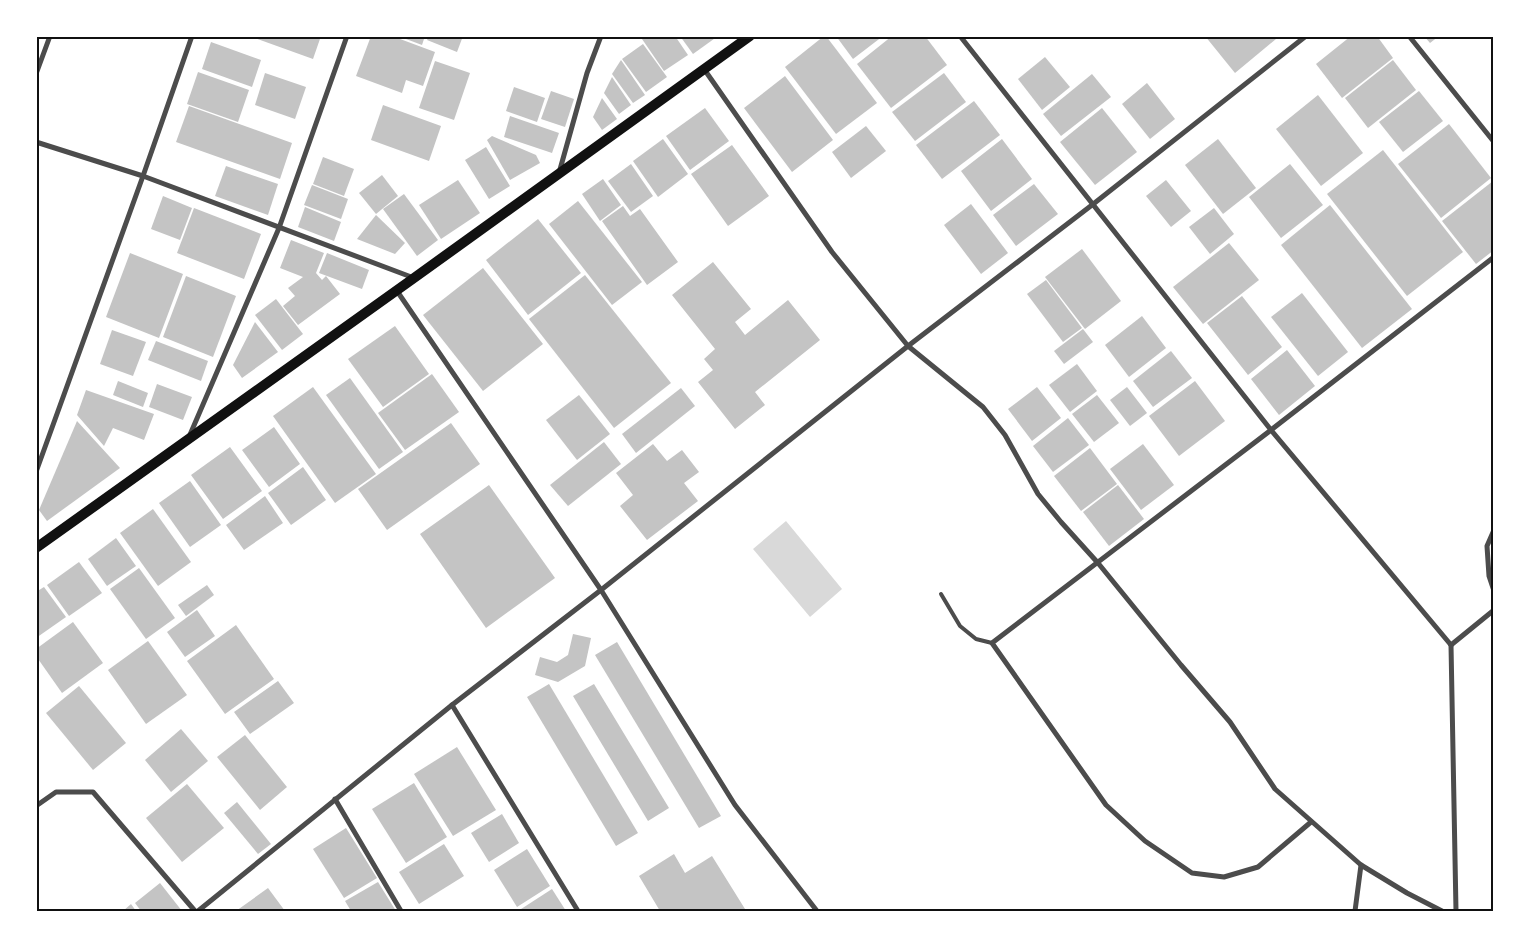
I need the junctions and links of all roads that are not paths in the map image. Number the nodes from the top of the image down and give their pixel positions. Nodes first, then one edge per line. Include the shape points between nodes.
1 (50, 36) edge
2 (192, 36) edge
3 (347, 36) edge
4 (601, 36) edge
5 (750, 36) edge
6 (960, 36) edge
7 (1306, 36) edge
8 (1409, 36) edge
9 (703, 69) junction
10 (36, 74) edge
11 (36, 142) edge
12 (1494, 142) edge
13 (558, 173) junction
14 (143, 176) junction
15 (1092, 205) junction
16 (279, 228) junction
17 (1494, 257) edge
18 (414, 278) junction
19 (397, 290) junction
20 (908, 346) junction
21 (1271, 430) junction
22 (188, 440) junction
23 (36, 472) edge
24 (1494, 530) edge
25 (36, 548) edge
26 (1098, 562) junction
27 (601, 590) junction
28 (1494, 591) edge
29 (941, 594) dead end
30 (1494, 610) edge
31 (992, 643) junction
32 (1451, 645) junction
33 (452, 705) junction
34 (335, 799) junction
35 (36, 806) edge
36 (1311, 822) junction
37 (1361, 865) junction
38 (196, 911) edge
39 (401, 911) edge
40 (578, 911) edge
41 (817, 911) edge
42 (1355, 911) edge
43 (1442, 911) edge
44 (1456, 911) edge

1 - 10 street
2 - 14 street
3 - 16 street
4 - 13 street
5 - 9 main road
6 - 15 street
7 - 15 street
8 - 12 street
9 - 13 main road
9 - 20 street via 832,252
11 - 14 street
13 - 18 main road
14 - 16 street
14 - 23 street
15 - 20 street
15 - 21 street
16 - 18 street
16 - 22 street
17 - 21 street
18 - 19 main road
19 - 22 main road
19 - 27 street
20 - 26 street via 983,408 1005,435 1038,494
20 - 27 street
21 - 26 street
21 - 32 street
22 - 25 main road
24 - 28 street via 1487,546 1488,576
26 - 31 street
26 - 36 street via 1230,722 1275,790
27 - 33 street
27 - 41 street via 735,805
29 - 31 lane via 960,626 976,639
30 - 32 street
31 - 36 street via 1106,805 1145,841 1192,873 1224,877 1258,867
32 - 44 street
33 - 34 street
33 - 40 street
34 - 38 street
34 - 39 street
35 - 38 street via 56,792 93,792
36 - 37 street
37 - 42 street
37 - 43 street via 1407,894

